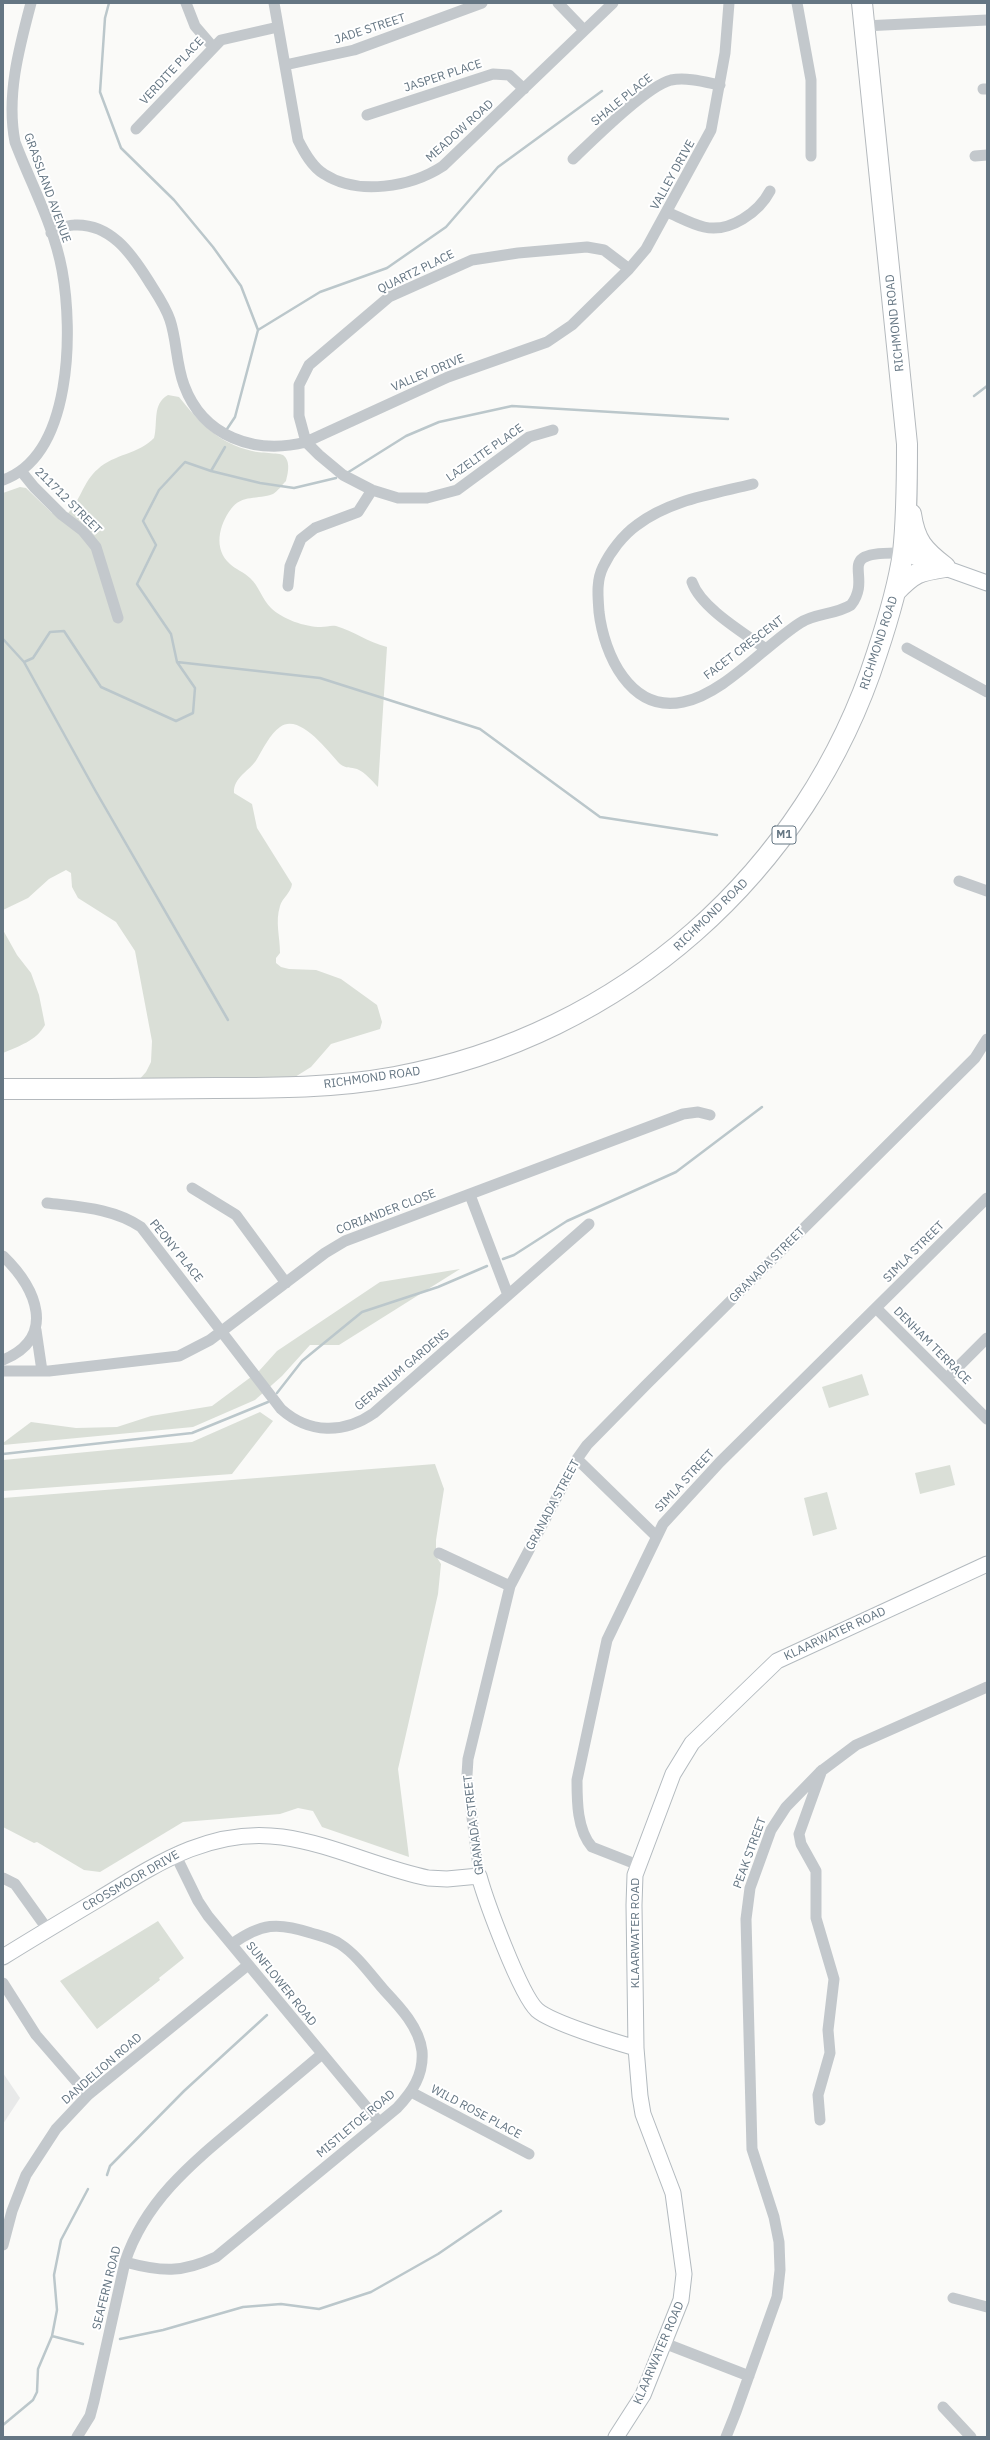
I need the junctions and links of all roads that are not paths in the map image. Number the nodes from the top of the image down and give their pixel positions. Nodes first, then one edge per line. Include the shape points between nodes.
1 (31, 3) edge
2 (186, 3) edge
3 (274, 3) edge
4 (482, 3) edge
5 (558, 3) edge
6 (613, 3) edge
7 (729, 3) edge
8 (797, 3) edge
9 (862, 3) edge
10 (987, 20) edge
11 (864, 26) junction
12 (278, 27) junction
13 (584, 30) junction
14 (213, 47) junction
15 (286, 65) junction
16 (720, 85) junction
17 (524, 89) junction
18 (367, 115) dead end
19 (136, 129) dead end
20 (987, 155) edge
21 (811, 156) dead end
22 (975, 156) dead end
23 (573, 159) dead end
24 (770, 191) dead end
25 (667, 212) junction
26 (51, 233) junction
27 (629, 269) junction
28 (553, 430) dead end
29 (306, 442) junction
30 (21, 471) junction
31 (3, 480) edge
32 (753, 484) dead end
33 (908, 484) junction
34 (372, 490) junction
35 (903, 553) junction
36 (945, 566) junction
37 (692, 582) dead end
38 (987, 583) edge
39 (288, 586) dead end
40 (895, 592) junction
41 (118, 618) dead end
42 (907, 648) dead end
43 (766, 649) junction
44 (987, 692) edge
45 (960, 881) dead end
46 (987, 891) edge
47 (986, 1043) edge
48 (3, 1089) edge
49 (710, 1115) dead end
50 (192, 1188) dead end
51 (470, 1194) junction
52 (987, 1198) edge
53 (47, 1203) dead end
54 (589, 1224) dead end
55 (3, 1256) edge
56 (286, 1283) junction
57 (508, 1295) junction
58 (876, 1308) junction
59 (36, 1330) junction
60 (223, 1330) junction
61 (987, 1338) edge
62 (3, 1360) edge
63 (3, 1371) edge
64 (42, 1371) junction
65 (947, 1378) junction
66 (987, 1419) edge
67 (577, 1459) junction
68 (656, 1536) junction
69 (439, 1553) dead end
70 (987, 1564) edge
71 (510, 1586) junction
72 (987, 1687) edge
73 (822, 1770) junction
74 (175, 1854) junction
75 (638, 1865) junction
76 (479, 1876) junction
77 (3, 1878) edge
78 (48, 1930) junction
79 (232, 1944) junction
80 (3, 1957) edge
81 (248, 1965) junction
82 (3, 1983) edge
83 (636, 2021) junction
84 (607, 2039) junction
85 (636, 2048) junction
86 (322, 2054) junction
87 (411, 2092) junction
88 (88, 2095) junction
89 (820, 2120) dead end
90 (379, 2122) junction
91 (529, 2154) dead end
92 (3, 2245) edge
93 (125, 2262) junction
94 (953, 2298) dead end
95 (987, 2307) edge
96 (664, 2343) junction
97 (749, 2376) junction
98 (943, 2407) dead end
99 (77, 2437) edge
100 (616, 2437) edge
101 (726, 2437) edge
102 (971, 2437) edge

1 - 26 street, GRASSLAND AVENUE via 12,94 12,129
2 - 14 street via 195,26
3 - 12 street, MEADOW ROAD
4 - 15 street, JADE STREET via 354,50
5 - 13 street
6 - 13 street, MEADOW ROAD
7 - 16 street, VALLEY DRIVE
8 - 21 street via 810,80
9 - 11 highway, RICHMOND ROAD / M1
10 - 11 street
11 - 33 highway, RICHMOND ROAD / M1 via 907,444
12 - 14 street, VERDITE PLACE via 226,38
12 - 15 street, MEADOW ROAD
13 - 17 street, MEADOW ROAD
14 - 19 street, VERDITE PLACE
15 - 17 street, MEADOW ROAD via 298,140 302,148 323,174 346,184 376,186 403,183 431,174 455,156
16 - 23 street, SHALE PLACE via 686,79 672,80 655,87
16 - 25 street, VALLEY DRIVE via 709,135
17 - 18 street, JASPER PLACE via 509,75 493,74
20 - 22 street
24 - 25 street via 758,208 738,221 723,226 704,227
25 - 27 street, VALLEY DRIVE via 646,249
26 - 29 street, VALLEY DRIVE via 74,225 94,228 116,238 127,249 170,319 184,384 195,408 220,431 244,442 261,446 288,446
26 - 30 street, GRASSLAND AVENUE via 62,270 66,308 61,405 41,449
27 - 29 street, VALLEY DRIVE via 572,325 547,342 448,377
27 - 29 street, QUARTZ PLACE via 613,255 595,248 518,253 472,260 389,297 322,352 303,372 297,398
28 - 34 street, LAZELITE PLACE via 529,437 448,494 415,499 398,498
29 - 34 street, LAZELITE PLACE via 343,475
30 - 31 street, GRASSLAND AVENUE
30 - 41 street, 211712 STREET via 96,547
32 - 43 street, FACET CRESCENT via 684,501 656,512 636,525 603,567 597,593 601,628 613,663 627,683 645,698 664,703 696,698 743,668
33 - 35 highway, RICHMOND ROAD / M1
33 - 36 highway via 914,532 925,550
34 - 39 street via 358,512 315,528 302,539 290,566
35 - 36 street
35 - 40 highway, RICHMOND ROAD / M1
35 - 43 street, FACET CRESCENT via 870,554 863,558 859,563 855,599 850,604 800,623
36 - 38 street
36 - 40 highway via 923,570 911,576
37 - 43 street via 700,596
40 - 48 highway, RICHMOND ROAD / M1 via 870,674 850,724 826,770 783,837 740,889 677,948 615,993 564,1022 458,1063 394,1078 309,1087
42 - 44 street
45 - 46 street
47 - 67 street, GRANADA STREET via 975,1058 587,1445
49 - 51 street, CORIANDER CLOSE via 698,1112 683,1114
50 - 56 street via 236,1215
51 - 56 street, CORIANDER CLOSE via 339,1244
51 - 57 street
52 - 58 street, SIMLA STREET
53 - 60 street, PEONY PLACE via 121,1215 141,1227
54 - 57 street, GERANIUM GARDENS
55 - 59 street via 30,1290 36,1312
56 - 60 street, CORIANDER CLOSE
57 - 60 street, GERANIUM GARDENS via 364,1420 340,1429 315,1428 289,1416 274,1401
58 - 65 street, DENHAM TERRACE
58 - 68 street, SIMLA STREET via 720,1462 670,1514
59 - 62 street via 31,1340 20,1350
59 - 64 street
60 - 64 street, CORIANDER CLOSE via 202,1346 179,1356
61 - 65 street
63 - 64 street, CORIANDER CLOSE
65 - 66 street, DENHAM TERRACE
67 - 68 street
67 - 71 street, GRANADA STREET
68 - 75 street, SIMLA STREET via 607,1640 577,1780 577,1800 588,1842 592,1847
69 - 71 street
70 - 75 street, KLAARWATER ROAD via 793,1652 768,1668 692,1743 682,1757
71 - 76 street, GRANADA STREET via 468,1760 468,1785
72 - 73 street, PEAK STREET via 856,1745
73 - 89 street via 799,1834 801,1844 816,1871 816,1918 834,1979 828,2030 830,2053 818,2095
73 - 97 street, PEAK STREET via 778,1817 771,1830 747,1902 752,2150 774,2217 779,2242 780,2270 777,2297
74 - 76 street, CROSSMOOR DRIVE via 218,1841 281,1837 315,1844 428,1878
74 - 78 street, CROSSMOOR DRIVE
74 - 79 street, SUNFLOWER ROAD via 198,1901
75 - 83 street, KLAARWATER ROAD via 634,1889
76 - 84 street, GRANADA STREET via 494,1918 530,2001 537,2010
77 - 78 street via 15,1884
78 - 80 street, CROSSMOOR DRIVE
79 - 81 street, SUNFLOWER ROAD
79 - 87 street, MISTLETOE ROAD via 254,1930 278,1925 290,1926 328,1938 347,1949 387,1994 417,2034 422,2053 422,2066
81 - 86 street, SUNFLOWER ROAD
81 - 88 street, DANDELION ROAD
82 - 88 street via 36,2035
83 - 84 street via 626,2036
83 - 85 street, KLAARWATER ROAD
84 - 85 street, GRANADA STREET
85 - 96 street, KLAARWATER ROAD via 643,2114 674,2193 684,2274 681,2300
86 - 90 street, SUNFLOWER ROAD
86 - 93 street, SEAFERN ROAD via 188,2166 166,2189 132,2242
87 - 90 street, MISTLETOE ROAD via 397,2108
87 - 91 street, WILD ROSE PLACE
88 - 92 street, DANDELION ROAD via 56,2129 26,2174
90 - 93 street, MISTLETOE ROAD via 216,2257 195,2267 170,2270
93 - 99 street, SEAFERN ROAD via 90,2416
94 - 95 street
96 - 97 street
96 - 100 street, KLAARWATER ROAD via 643,2395
97 - 101 street, PEAK STREET
98 - 102 street

